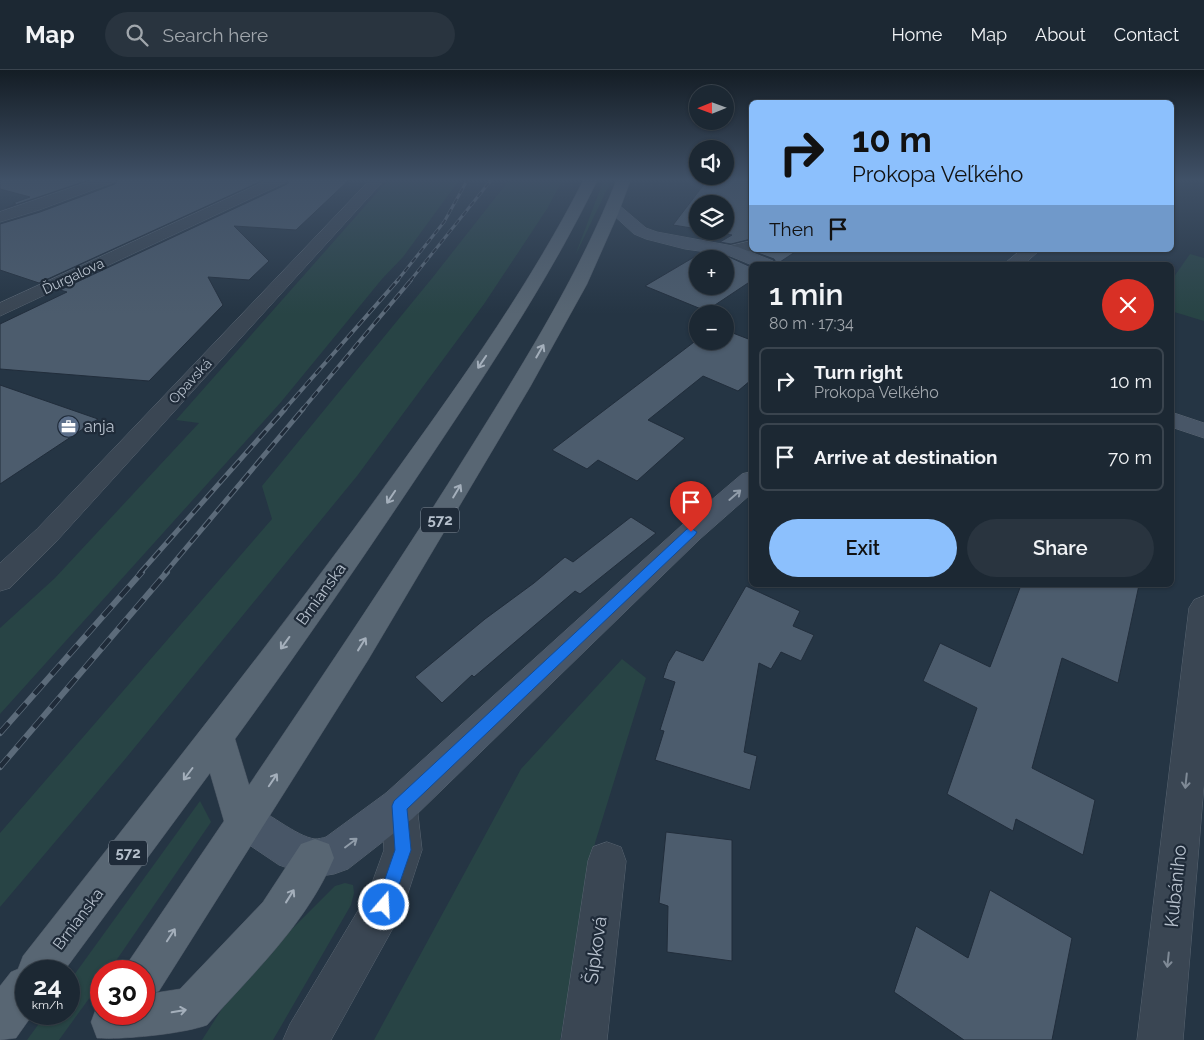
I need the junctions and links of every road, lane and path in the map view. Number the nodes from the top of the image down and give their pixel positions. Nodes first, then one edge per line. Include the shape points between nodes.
1 (184, 224) edge
2 (336, 224) edge
3 (568, 224) edge
4 (606, 224) edge
5 (632, 224) edge
6 (749, 247) edge
7 (726, 250) edge
8 (734, 250) edge
9 (734, 252) edge
10 (1029, 252) edge
11 (760, 262) edge
12 (1016, 262) edge
13 (0, 310) edge
14 (1174, 420) edge
15 (1204, 431) edge
16 (749, 482) edge
17 (0, 580) edge
18 (1204, 608) edge
19 (217, 735) junction
20 (1197, 735) edge
21 (400, 806) junction
22 (246, 821) junction
23 (315, 858) junction
24 (607, 861) dead end
25 (46, 960) edge
26 (155, 960) edge
27 (15, 1002) edge
28 (155, 1016) edge
29 (0, 1022) edge
30 (306, 1040) edge
31 (584, 1040) edge
32 (1160, 1040) edge

1 - 13 street, Ďurgalova
2 - 17 street, Opavská via 46,536
3 -> 19 main road, Brnianska / 572 via 503,332 383,509
22 -> 4 main road, 572 via 312,723 447,508 548,337
5 - 7 street via 652,236
6 - 8 street
9 - 11 street
10 - 12 street
14 - 15 street
21 -> 16 street via 691,532
18 - 20 street, Kubániho
19 - 22 main road via 238,810
19 -> 25 main road, Brnianska / 572
20 -> 32 street, Kubániho
23 -> 21 street via 334,855
21 - 30 street via 403,850 384,905
22 - 23 street via 293,851
26 -> 22 main road, 572
28 -> 23 main road via 191,1008 277,916
24 - 31 street, Šípková
27 - 29 main road

